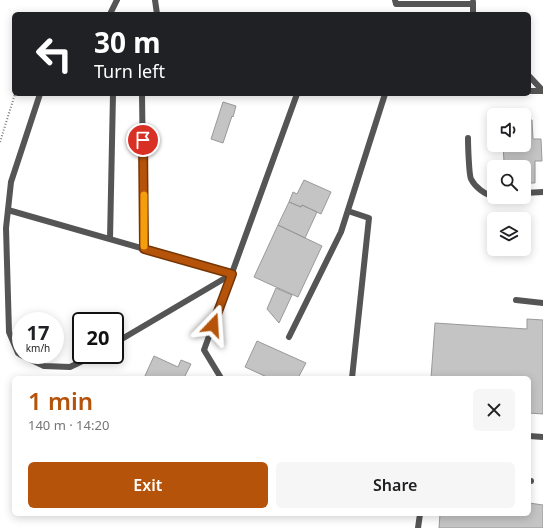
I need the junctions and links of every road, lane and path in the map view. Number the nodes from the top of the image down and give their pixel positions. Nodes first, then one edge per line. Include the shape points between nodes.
1 (117, 0) edge
2 (155, 0) edge
3 (396, 0) edge
4 (473, 2) edge
5 (111, 12) edge
6 (157, 12) edge
7 (531, 78) edge
8 (531, 91) edge
9 (543, 92) edge
10 (14, 96) edge
11 (39, 96) edge
12 (113, 96) edge
13 (142, 96) edge
14 (296, 96) edge
15 (384, 96) edge
16 (468, 138) dead end
17 (0, 142) edge
18 (543, 192) edge
19 (531, 193) edge
20 (487, 194) edge
21 (8, 210) junction
22 (348, 211) junction
23 (110, 239) junction
24 (144, 249) junction
25 (232, 274) junction
26 (516, 300) dead end
27 (543, 303) edge
28 (289, 337) dead end
29 (124, 338) edge
30 (12, 339) edge
31 (40, 364) edge
32 (76, 364) edge
33 (220, 376) edge
34 (352, 376) edge
35 (531, 436) edge
36 (543, 437) edge
37 (420, 516) edge
38 (418, 528) edge

1 - 5 lane
2 - 6 lane
3 - 4 lane via 396,4
7 - 9 lane
8 - 9 lane
10 - 17 path
11 - 21 lane via 11,182
12 - 23 lane
13 - 24 lane
14 - 25 lane
15 - 22 lane
16 - 20 lane via 470,178
18 - 19 lane
21 - 23 lane
21 - 30 lane via 6,228 9,332
22 - 28 lane via 341,232
22 - 34 lane via 369,218
23 - 24 lane
24 - 25 lane
25 - 29 lane
25 - 33 lane via 204,350
26 - 27 lane
31 - 32 lane via 70,367
35 - 36 lane
37 - 38 lane

